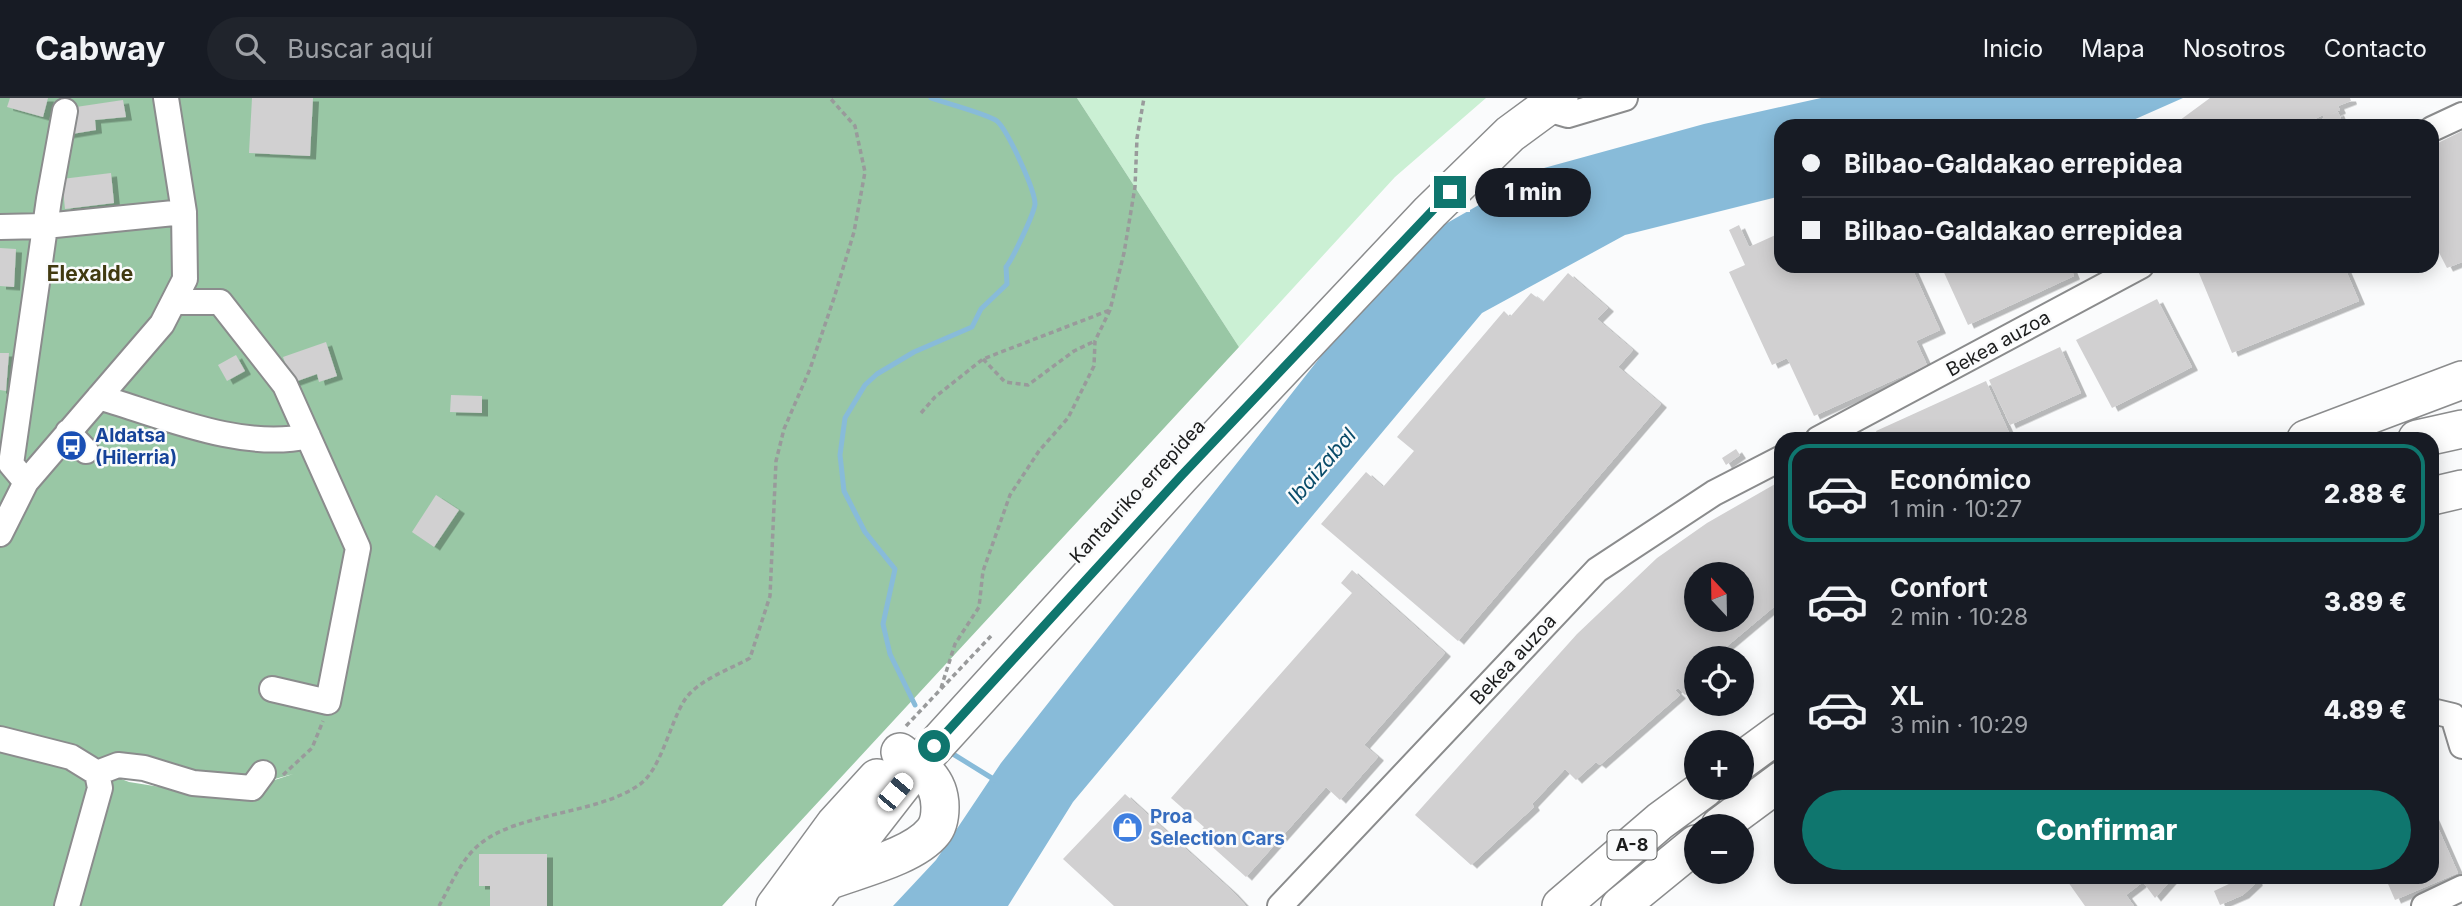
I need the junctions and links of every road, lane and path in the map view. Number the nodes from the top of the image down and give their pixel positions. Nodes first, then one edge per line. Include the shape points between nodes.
1 (166, 98) edge
2 (830, 98) edge
3 (1143, 98) edge
4 (1625, 98) edge
5 (1542, 101) edge
6 (65, 111) dead end
7 (2462, 115) edge
8 (2439, 126) edge
9 (184, 212) junction
10 (45, 226) junction
11 (0, 227) edge
12 (2128, 273) edge
13 (174, 302) junction
14 (1110, 310) junction
15 (1095, 341) junction
16 (982, 359) junction
17 (2462, 380) edge
18 (99, 397) junction
19 (921, 413) dead end
20 (2462, 429) edge
21 (68, 432) junction
22 (1831, 432) edge
23 (2325, 432) edge
24 (2439, 434) edge
25 (308, 436) junction
26 (86, 451) dead end
27 (1774, 462) edge
28 (2462, 466) edge
29 (2439, 471) edge
30 (26, 482) junction
31 (2462, 489) edge
32 (2439, 494) edge
33 (0, 534) edge
34 (941, 688) dead end
35 (272, 689) dead end
36 (328, 702) junction
37 (2439, 713) edge
38 (1774, 737) edge
39 (0, 739) edge
40 (2462, 746) edge
41 (1754, 751) edge
42 (909, 759) junction
43 (97, 773) junction
44 (258, 781) joint
45 (1774, 786) edge
46 (1689, 800) edge
47 (1736, 814) edge
48 (1684, 854) edge
49 (810, 887) edge
50 (2462, 888) edge
51 (67, 906) edge
52 (439, 906) edge
53 (762, 906) edge
54 (775, 906) edge
55 (1280, 906) edge
56 (1561, 906) edge
57 (1620, 906) edge
58 (2424, 906) edge

1 - 9 street
2 - 52 path via 855,126 865,172 854,232 834,298 776,461 770,596 750,657 696,686 643,783 617,799 506,830 480,844 461,866
3 - 14 path via 1135,187
4 - 5 street via 1568,115
5 - 42 highway via 1430,212
6 - 10 street
7 - 8 street
9 - 10 street
9 - 13 street via 184,279
10 - 11 street
10 - 30 street via 11,464
12 - 22 street, Bekea auzoa
13 - 18 street via 162,324
13 - 25 street via 220,302 285,385
14 - 15 path
14 - 16 path
15 - 16 path via 1028,385 1005,382
15 - 34 path via 1094,366 1068,418 1010,495 983,571 979,607 955,644
16 - 19 path
17 - 23 highway
18 - 21 street
18 - 25 street via 241,439
20 - 24 highway
21 - 26 street
21 - 30 street
25 - 36 street via 358,548
27 - 55 street, Bekea auzoa via 1714,493 1597,570
28 - 29 highway
30 - 33 street
31 - 32 highway
35 - 36 street
36 - 44 path via 312,748 273,782
37 - 40 street via 2453,716
38 - 41 highway
39 - 43 street via 71,757
42 - 49 highway via 835,824
42 - 49 highway via 936,786 940,817 935,831 897,855
43 - 44 street via 118,765 193,783
43 - 51 street via 100,788
45 - 47 highway
46 - 56 highway, A-8
48 - 57 highway, A-8
49 - 53 highway
49 - 54 highway
50 - 58 street

